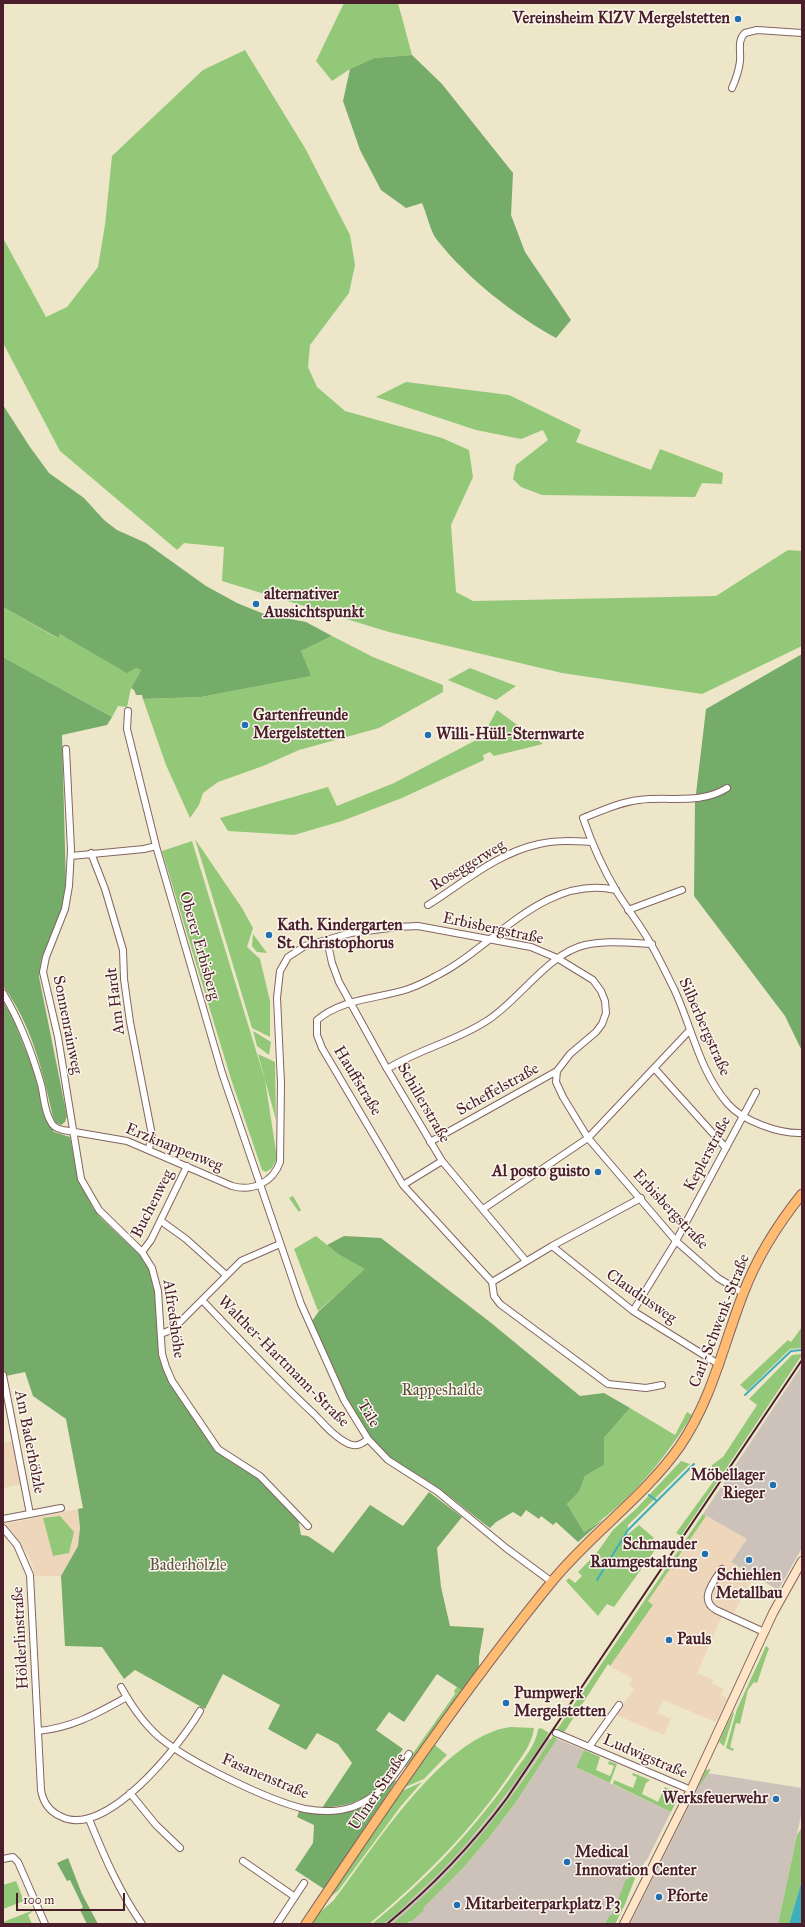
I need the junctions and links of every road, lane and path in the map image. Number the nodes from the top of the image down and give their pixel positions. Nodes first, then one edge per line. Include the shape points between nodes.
1 (802, 33) edge
2 (732, 88) dead end
3 (128, 711) dead end
4 (66, 749) dead end
5 (727, 788) dead end
6 (591, 842) junction
7 (156, 846) junction
8 (91, 854) junction
9 (71, 856) junction
10 (616, 890) junction
11 (682, 890) dead end
12 (428, 905) dead end
13 (628, 910) junction
14 (490, 939) junction
15 (327, 940) junction
16 (652, 944) junction
17 (557, 958) junction
18 (3, 993) edge
19 (350, 1003) junction
20 (689, 1031) junction
21 (387, 1068) junction
22 (655, 1069) junction
23 (557, 1071) junction
24 (756, 1092) dead end
25 (743, 1117) junction
26 (74, 1132) junction
27 (802, 1133) edge
28 (588, 1138) junction
29 (430, 1142) junction
30 (726, 1148) junction
31 (149, 1149) junction
32 (442, 1161) junction
33 (187, 1166) junction
34 (261, 1185) junction
35 (403, 1185) junction
36 (802, 1194) edge
37 (641, 1198) junction
38 (483, 1210) junction
39 (161, 1221) junction
40 (676, 1241) junction
41 (280, 1244) junction
42 (552, 1246) junction
43 (142, 1252) junction
44 (526, 1261) junction
45 (226, 1275) junction
46 (492, 1282) junction
47 (743, 1293) junction
48 (202, 1300) junction
49 (634, 1311) junction
50 (161, 1334) junction
51 (720, 1365) junction
52 (3, 1375) edge
53 (662, 1385) dead end
54 (368, 1439) junction
55 (61, 1508) dead end
56 (30, 1514) junction
57 (3, 1519) edge
58 (308, 1526) dead end
59 (3, 1528) edge
60 (802, 1561) edge
61 (722, 1569) dead end
62 (552, 1582) junction
63 (764, 1632) junction
64 (121, 1687) dead end
65 (126, 1696) junction
66 (619, 1705) dead end
67 (200, 1710) dead end
68 (38, 1731) junction
69 (556, 1733) dead end
70 (588, 1747) junction
71 (175, 1748) junction
72 (409, 1754) dead end
73 (691, 1790) junction
74 (130, 1793) junction
75 (89, 1819) junction
76 (180, 1848) dead end
77 (3, 1858) edge
78 (243, 1861) dead end
79 (304, 1884) dead end
80 (295, 1897) junction
81 (45, 1924) edge
82 (142, 1924) edge
83 (277, 1924) edge
84 (306, 1924) edge
85 (624, 1924) edge

1 - 2 street via 757,30 745,33 740,40 740,60
3 - 7 street, Oberer Erbisberg via 127,728
4 - 9 street, Sonnenrainweg
5 - 6 street, Silberbergstraße via 698,799 639,800 603,810 583,818
6 - 10 street, Silberbergstraße
6 - 12 street, Roseggerweg via 564,840 539,844 505,856
7 - 8 street
7 - 34 street, Oberer Erbisberg via 222,1073
8 - 9 street
8 - 31 street, Am Hardt via 105,888 123,950 130,1022 152,1135
9 - 26 street, Sonnenrainweg via 67,902 46,957 43,972 58,1037
10 - 13 street, Silberbergstraße
10 - 14 street, Hauffstraße via 592,889 565,893 547,900
11 - 13 street
13 - 16 street, Silberbergstraße
14 - 15 street, Erbisbergstraße via 418,926 385,927
14 - 17 street, Erbisbergstraße via 531,947
14 - 19 street, Hauffstraße via 458,964 409,989
15 - 19 street, Schillerstraße via 339,982
15 - 34 street, Erbisbergstraße via 305,946 288,957 280,971 277,998 282,1082 281,1156 279,1167
16 - 17 street via 610,942 585,945
16 - 20 street, Silberbergstraße via 674,989
17 - 21 street via 489,1020 460,1036 404,1058
17 - 23 street, Erbisbergstraße via 593,980 601,991 606,1013 596,1032 570,1054
18 - 26 street, Erzknappenweg via 30,1052 50,1122 59,1130
19 - 21 street, Schillerstraße
19 - 35 street, Hauffstraße via 328,1010 317,1020 317,1035 322,1048
20 - 22 street
20 - 25 street, Silberbergstraße via 718,1091
21 - 29 street, Schillerstraße
22 - 28 street
22 - 30 street
23 - 28 street, Erbisbergstraße via 556,1082
23 - 29 street, Scheffelstraße
24 - 25 street, Keplerstraße
25 - 27 street, Silberbergstraße via 773,1128
25 - 30 street, Keplerstraße
26 - 31 street, Erzknappenweg via 120,1139
26 - 43 street, Alfredshöhe via 79,1171 89,1195 105,1217
28 - 37 street, Erbisbergstraße
28 - 38 street
29 - 32 street, Schillerstraße
30 - 40 street, Keplerstraße
31 - 33 street, Erzknappenweg
32 - 35 street
32 - 38 street, Schillerstraße
33 - 34 street, Erzknappenweg via 238,1187
33 - 39 street, Buchenweg
34 - 41 street, Täle
35 - 46 street, Hauffstraße
36 - 47 main road, Carl-Schwenk-Straße via 771,1237
37 - 40 street, Erbisbergstraße
37 - 42 street
38 - 44 street, Schillerstraße
39 - 43 street, Buchenweg
39 - 45 street via 186,1239
40 - 47 street, Erbisbergstraße via 718,1278
40 - 49 street, Keplerstraße
41 - 45 street via 241,1261
41 - 54 street, Täle via 310,1328 347,1405
42 - 44 street
42 - 49 street, Claudiusweg
43 - 50 street, Alfredshöhe via 152,1268 157,1284
44 - 46 street
45 - 48 street
46 - 53 street via 494,1296 500,1304 608,1384 646,1388
47 - 51 main road, Carl-Schwenk-Straße
48 - 50 street via 173,1329
48 - 54 street, Walther-Hartmann-Straße via 282,1384 330,1429 354,1445
49 - 51 street, Claudiusweg
50 - 58 street, Alfredshöhe via 162,1354 169,1374 216,1445 222,1452 260,1476
51 - 62 main road, Carl-Schwenk-Straße via 703,1404 682,1442 652,1479 578,1552
52 - 56 street, Am Baderhölzle
54 - 62 street, Täle via 392,1463 438,1492
55 - 56 street, Am Baderhölzle
56 - 57 street, Am Baderhölzle
59 - 68 street, Hölderlinstraße via 17,1545 30,1575
60 - 63 main road
61 - 63 street via 708,1591 710,1605
62 - 84 main road, Ulmer Straße via 476,1677
63 - 73 main road
64 - 65 street, Fasanenstraße
65 - 68 street via 72,1725
65 - 71 street, Fasanenstraße via 152,1730
66 - 70 street, Ludwigstraße
67 - 71 street
68 - 75 street, Hölderlinstraße via 41,1790 46,1804 63,1818
69 - 70 street, Ludwigstraße
70 - 73 street, Ludwigstraße
71 - 72 street, Fasanenstraße via 224,1775 281,1801 306,1809 326,1811 353,1807 370,1798 392,1779
71 - 74 street via 156,1771
73 - 85 main road
74 - 75 street
74 - 76 street via 156,1825
75 - 82 street via 116,1880
77 - 81 street via 15,1858 20,1864
78 - 80 street
79 - 80 street
80 - 83 street

